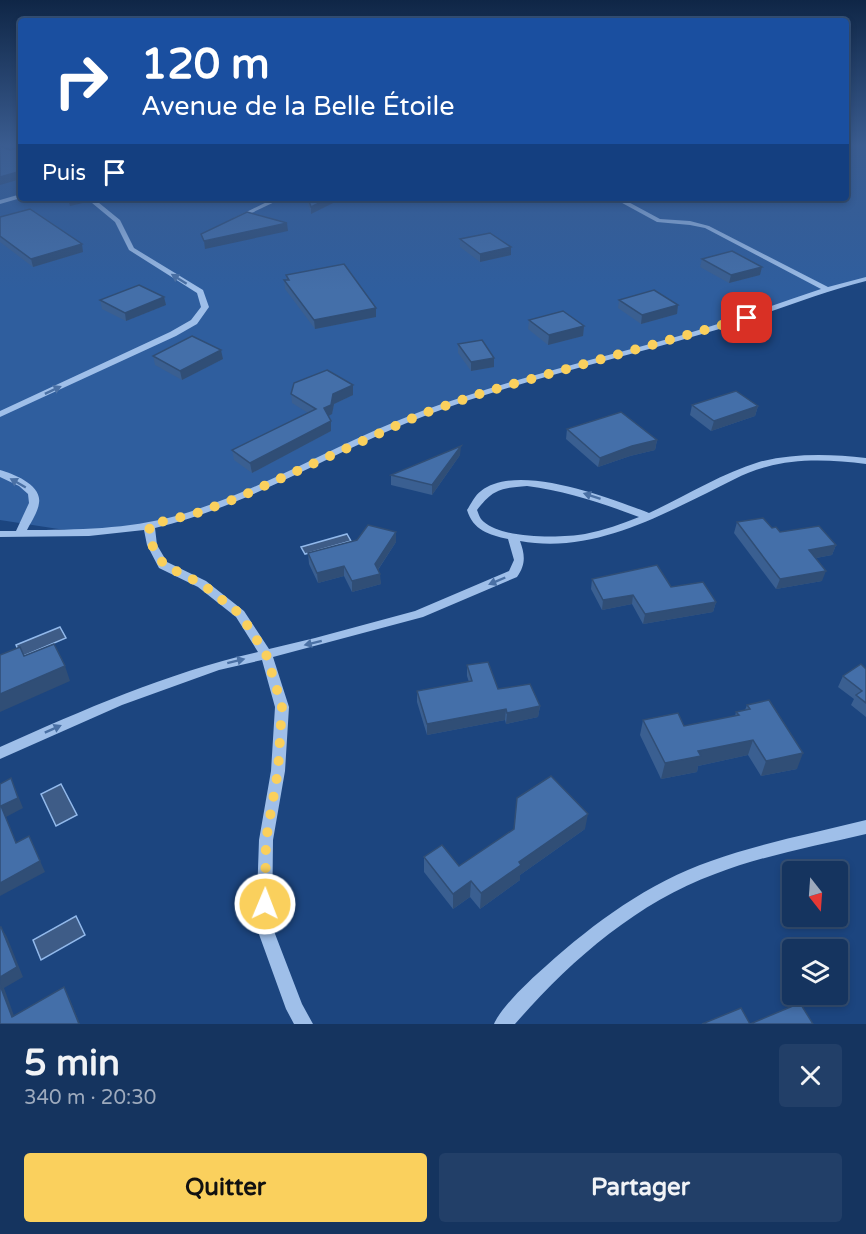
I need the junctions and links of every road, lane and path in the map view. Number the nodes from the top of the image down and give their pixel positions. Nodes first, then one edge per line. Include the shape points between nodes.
1 (18, 197) edge
2 (93, 201) edge
3 (274, 201) edge
4 (622, 201) edge
5 (0, 202) edge
6 (226, 223) edge
7 (866, 279) edge
8 (829, 290) junction
9 (0, 414) edge
10 (866, 461) edge
11 (0, 473) edge
12 (648, 516) junction
13 (149, 525) junction
14 (0, 534) edge
15 (20, 534) junction
16 (513, 537) junction
17 (266, 654) junction
18 (0, 753) edge
19 (866, 827) edge
20 (304, 1024) edge
21 (503, 1024) edge

1 - 5 street
9 -> 2 street via 174,334 194,322 206,307 200,292 131,249 118,221
3 - 6 street
4 - 8 street via 659,221 708,227
7 - 8 street
8 - 13 street via 718,327 432,410 240,497
10 - 12 street via 839,457 761,466
15 -> 11 street via 34,503 33,493
12 - 16 street via 616,531 573,540
12 -> 16 street via 543,483 514,484 480,496 472,510 474,519 482,527
13 - 15 street via 78,534
13 - 17 street via 152,545 164,565 202,584 240,614
14 - 15 street
16 -> 17 street via 520,559 513,574 419,614
18 -> 17 street via 117,701 217,666
17 - 20 street via 282,706 278,771 266,840 264,926
19 - 21 street via 710,868 664,889 618,917 577,951 527,996

